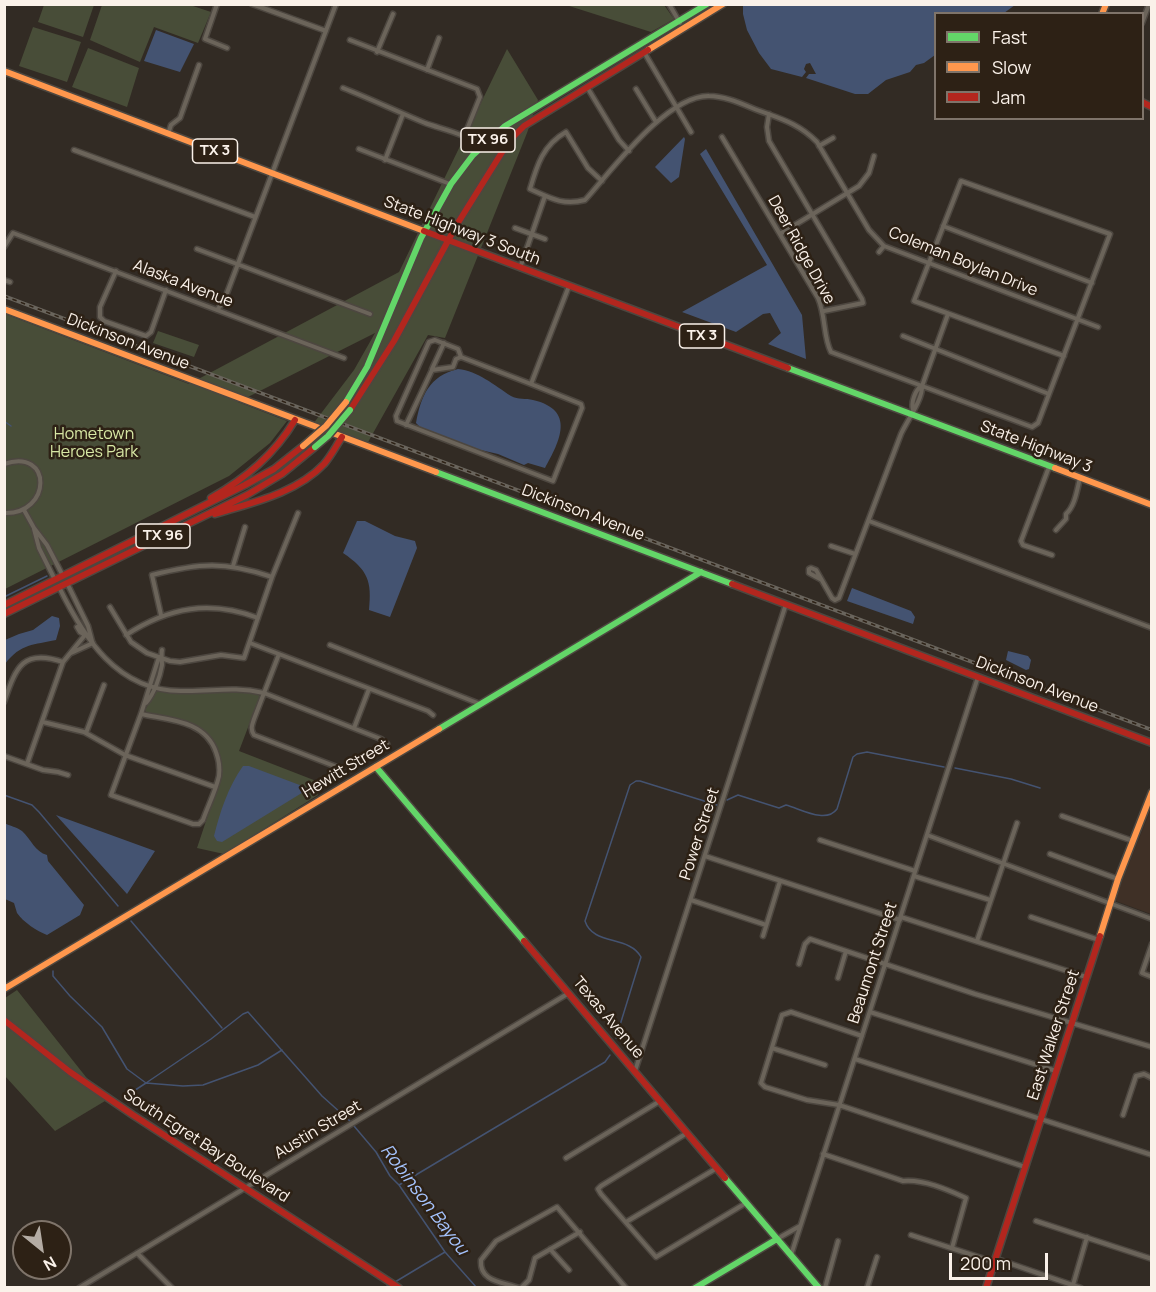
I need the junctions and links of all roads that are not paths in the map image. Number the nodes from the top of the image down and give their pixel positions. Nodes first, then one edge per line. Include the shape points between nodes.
1 (218, 4) edge
2 (252, 4) edge
3 (336, 4) edge
4 (669, 4) edge
5 (707, 4) edge
6 (723, 4) edge
7 (1150, 6) edge
8 (393, 14) dead end
9 (679, 21) junction
10 (1144, 21) edge
11 (683, 28) junction
12 (326, 31) junction
13 (439, 38) dead end
14 (350, 40) dead end
15 (227, 48) dead end
16 (377, 52) junction
17 (644, 52) junction
18 (200, 65) dead end
19 (427, 70) junction
20 (4, 71) edge
21 (582, 79) junction
22 (587, 86) junction
23 (343, 88) dead end
24 (636, 89) dead end
25 (676, 108) junction
26 (403, 114) junction
27 (769, 114) junction
28 (656, 122) junction
29 (691, 132) dead end
30 (168, 134) junction
31 (464, 137) junction
32 (722, 137) dead end
33 (833, 138) dead end
34 (819, 146) junction
35 (480, 148) junction
36 (359, 149) dead end
37 (74, 150) dead end
38 (629, 151) junction
39 (873, 156) dead end
40 (386, 160) junction
41 (272, 174) junction
42 (602, 181) junction
43 (451, 184) junction
44 (848, 194) junction
45 (545, 196) junction
46 (813, 214) junction
47 (255, 217) junction
48 (943, 226) junction
49 (515, 228) dead end
50 (425, 232) junction
51 (780, 234) junction
52 (532, 235) junction
53 (545, 239) dead end
54 (448, 241) junction
55 (884, 246) junction
56 (4, 247) edge
57 (197, 249) dead end
58 (879, 252) dead end
59 (929, 263) junction
60 (237, 264) junction
61 (520, 268) junction
62 (116, 271) junction
63 (4, 280) edge
64 (10, 282) dead end
65 (1092, 283) junction
66 (569, 286) junction
67 (166, 290) junction
68 (4, 309) edge
69 (217, 309) junction
70 (824, 311) junction
71 (370, 314) dead end
72 (948, 314) junction
73 (1077, 320) junction
74 (1098, 327) dead end
75 (903, 336) dead end
76 (444, 343) junction
77 (934, 349) junction
78 (1064, 356) junction
79 (461, 357) junction
80 (344, 358) dead end
81 (432, 370) junction
82 (531, 384) junction
83 (922, 386) junction
84 (1049, 394) junction
85 (912, 412) junction
86 (295, 420) junction
87 (406, 425) junction
88 (342, 437) junction
89 (4, 464) edge
90 (1049, 467) junction
91 (1080, 478) junction
92 (1152, 505) edge
93 (24, 510) junction
94 (4, 513) edge
95 (298, 513) dead end
96 (200, 518) junction
97 (869, 521) junction
98 (245, 527) dead end
99 (34, 528) junction
100 (1056, 530) dead end
101 (142, 537) junction
102 (831, 546) dead end
103 (52, 554) junction
104 (855, 555) junction
105 (1052, 555) dead end
106 (44, 558) junction
107 (233, 566) junction
108 (701, 572) junction
109 (63, 576) junction
110 (272, 577) junction
111 (820, 579) dead end
112 (55, 580) junction
113 (67, 583) junction
114 (59, 587) junction
115 (4, 604) edge
116 (786, 604) junction
117 (110, 607) dead end
118 (4, 614) edge
119 (161, 615) junction
120 (258, 618) junction
121 (1152, 628) edge
122 (85, 635) junction
123 (126, 635) junction
124 (92, 642) junction
125 (250, 643) junction
126 (330, 645) dead end
127 (162, 650) dead end
128 (68, 654) junction
129 (279, 654) junction
130 (161, 657) junction
131 (63, 662) junction
132 (978, 677) junction
133 (104, 685) dead end
134 (152, 686) junction
135 (369, 689) junction
136 (264, 693) junction
137 (4, 702) edge
138 (480, 705) junction
139 (141, 714) junction
140 (433, 715) dead end
141 (43, 722) junction
142 (354, 728) junction
143 (86, 733) junction
144 (1152, 743) edge
145 (387, 744) dead end
146 (125, 755) junction
147 (4, 756) edge
148 (27, 764) junction
149 (376, 767) junction
150 (341, 771) dead end
151 (68, 776) dead end
152 (214, 787) junction
153 (1152, 792) edge
154 (1062, 816) dead end
155 (1017, 823) dead end
156 (927, 835) junction
157 (820, 840) dead end
158 (1134, 842) junction
159 (1050, 854) dead end
160 (705, 856) junction
161 (1003, 862) junction
162 (915, 874) junction
163 (1118, 879) junction
164 (780, 880) junction
165 (691, 900) junction
166 (990, 900) junction
167 (1110, 903) junction
168 (1031, 917) dead end
169 (900, 918) junction
170 (1152, 919) edge
171 (766, 925) junction
172 (763, 936) dead end
173 (1099, 940) junction
174 (977, 941) junction
175 (1152, 944) edge
176 (846, 951) junction
177 (799, 963) dead end
178 (886, 964) junction
179 (1087, 977) junction
180 (1152, 977) edge
181 (838, 978) dead end
182 (4, 989) edge
183 (569, 993) junction
184 (870, 1012) junction
185 (4, 1020) edge
186 (1072, 1022) junction
187 (862, 1036) junction
188 (1152, 1047) edge
189 (772, 1048) junction
190 (855, 1059) junction
191 (825, 1065) dead end
192 (635, 1071) junction
193 (1056, 1071) junction
194 (1152, 1078) edge
195 (660, 1101) junction
196 (839, 1105) junction
197 (1123, 1115) dead end
198 (1040, 1119) junction
199 (687, 1133) junction
200 (823, 1154) junction
201 (1152, 1155) edge
202 (566, 1158) dead end
203 (1025, 1167) junction
204 (717, 1168) junction
205 (246, 1187) junction
206 (746, 1203) junction
207 (1036, 1221) dead end
208 (626, 1222) junction
209 (801, 1225) junction
210 (580, 1232) junction
211 (912, 1235) dead end
212 (1087, 1238) junction
213 (777, 1239) junction
214 (838, 1241) dead end
215 (952, 1248) junction
216 (550, 1250) junction
217 (137, 1253) junction
218 (791, 1255) junction
219 (877, 1257) dead end
220 (1152, 1259) edge
221 (995, 1261) junction
222 (569, 1270) dead end
223 (1073, 1285) junction
224 (79, 1287) edge
225 (172, 1287) edge
226 (399, 1287) edge
227 (520, 1287) edge
228 (626, 1287) edge
229 (695, 1287) edge
230 (819, 1287) edge
231 (825, 1287) edge
232 (867, 1287) edge
233 (986, 1287) edge
234 (1081, 1287) edge

1 - 15 street via 205,39
2 - 12 street
3 - 12 street
4 - 9 street
5 - 9 main road, TX 96
6 - 11 main road, TX 96
7 - 10 street
8 - 16 street
9 - 11 street
9 - 21 main road, TX 96
11 - 17 main road, TX 96
12 - 41 street
13 - 19 street
14 - 16 street
16 - 19 street
17 - 22 main road, TX 96
17 - 25 street
18 - 30 street via 180,118
19 - 31 street via 480,93
20 - 30 main road, State Highway 3 South / TX 3
21 - 22 main road
21 - 35 main road, TX 96 via 505,126
22 - 38 street
22 - 54 main road, TX 96 via 524,126 509,141
23 - 26 street
24 - 28 street
25 - 27 street, Coleman Boylan Drive via 708,96
25 - 28 street, Coleman Boylan Drive
25 - 29 street
26 - 31 street
26 - 40 street
27 - 34 street, Coleman Boylan Drive via 807,132
27 - 46 street via 769,141
28 - 38 street, Coleman Boylan Drive
30 - 41 main road, State Highway 3 South / TX 3
31 - 35 street
32 - 51 street, Deer Ridge Drive
33 - 34 street
34 - 44 street, Coleman Boylan Drive
35 - 43 main road, TX 96
36 - 40 street
37 - 47 street
38 - 42 street, Coleman Boylan Drive
39 - 44 street via 869,173
40 - 43 street
41 - 47 street
41 - 50 main road, State Highway 3 South / TX 3
42 - 45 street, Coleman Boylan Drive via 585,200 578,202 569,204
42 - 45 street, Coleman Boylan Drive via 588,168 566,132 544,150 530,189
43 - 50 main road, TX 96
44 - 46 street
44 - 55 street, Coleman Boylan Drive via 869,230
45 - 52 street
46 - 51 street
46 - 70 street via 863,303
47 - 60 street
48 - 59 street
48 - 65 street
48 - 65 street via 961,181 1110,234
49 - 52 street
50 - 54 main road, State Highway 3 South / TX 3
50 - 101 main road, TX 96, bridge via 367,367 326,426 274,469
51 - 70 street, Deer Ridge Drive
52 - 53 street
52 - 61 street
54 - 61 main road, State Highway 3 South / TX 3
54 - 96 main road, TX 96, bridge via 417,301 350,410 282,474
55 - 58 street
55 - 59 street, Coleman Boylan Drive
56 - 62 street, Alaska Avenue via 14,233
57 - 60 street
59 - 72 street via 914,301
59 - 73 street, Coleman Boylan Drive
60 - 69 street via 224,301
60 - 71 street
61 - 66 main road, State Highway 3 South / TX 3
62 - 67 street, Alaska Avenue
62 - 67 street via 99,312 104,321 146,336
63 - 64 street
65 - 73 street
66 - 82 street
66 - 85 main road, State Highway 3 South / TX 3
67 - 69 street, Alaska Avenue
68 - 86 main road, Dickinson Avenue
69 - 80 street, Alaska Avenue
70 - 83 street, Deer Ridge Drive via 831,352
72 - 77 street
72 - 78 street
73 - 74 street, Coleman Boylan Drive
73 - 78 street
75 - 77 street
76 - 79 street via 458,350
76 - 81 street
76 - 87 street via 429,342 396,416 397,421
77 - 83 street
77 - 84 street
78 - 84 street
79 - 81 street via 453,367
79 - 82 street
81 - 87 street
82 - 87 street via 581,404 582,408 554,481
83 - 84 street, Deer Ridge Drive via 1034,427
83 - 85 street via 917,390
85 - 90 main road, State Highway 3 / TX 3
85 - 97 street
86 - 88 main road, Dickinson Avenue
86 - 101 main road via 277,448 257,468
88 - 96 main road via 322,467 304,481
88 - 108 main road, Dickinson Avenue
89 - 93 street via 27,462 39,474 39,493
90 - 91 main road, State Highway 3 / TX 3
90 - 105 street via 1021,541
91 - 92 main road, State Highway 3 / TX 3
91 - 100 street via 1070,511
93 - 94 street
93 - 99 street
95 - 110 street
96 - 113 main road, TX 96
97 - 104 street
97 - 121 street
98 - 107 street
99 - 103 street
99 - 106 street
101 - 109 main road, TX 96
102 - 104 street
103 - 106 street
103 - 109 street
104 - 111 street via 838,599 832,598
106 - 112 street
107 - 110 street
107 - 119 street via 186,566 152,575
108 - 116 main road, Dickinson Avenue
108 - 138 main road, Hewitt Street
109 - 112 main road, TX 96
109 - 113 main road
110 - 120 street
112 - 114 main road
112 - 115 main road, TX 96
113 - 114 main road, TX 96
113 - 124 street
114 - 118 main road, TX 96
114 - 122 street
116 - 132 main road, Dickinson Avenue
116 - 160 street, Power Street
117 - 123 street
119 - 120 street via 217,608
119 - 123 street
120 - 125 street
122 - 124 street
122 - 128 street
123 - 130 street via 140,649
124 - 128 street
124 - 134 street via 117,669
125 - 129 street
125 - 130 street via 244,658 221,655 180,662
126 - 138 street
127 - 130 street
128 - 131 street
129 - 135 street
129 - 136 street
130 - 134 street
131 - 137 street via 41,656 23,664
131 - 141 street
132 - 144 main road, Dickinson Avenue
132 - 156 street, Beaumont Street
133 - 143 street
134 - 136 street via 182,692 246,689
134 - 139 street
135 - 140 street
135 - 142 street
136 - 142 street
136 - 150 street via 251,728 254,735 337,766
138 - 149 main road, Hewitt Street
139 - 146 street
139 - 152 street via 185,722 205,734 219,762
141 - 143 street
141 - 148 street
142 - 145 street
143 - 146 street
146 - 152 street
146 - 152 street via 111,795 199,824
147 - 148 street
148 - 151 street
149 - 182 main road, Hewitt Street
149 - 183 main road, Texas Avenue
153 - 158 main road, East Walker Street
154 - 158 street
155 - 161 street
156 - 161 street
156 - 162 street, Beaumont Street
157 - 162 street
158 - 163 main road, East Walker Street
159 - 163 street
160 - 164 street
160 - 165 street, Power Street
161 - 166 street
161 - 167 street
162 - 166 street
162 - 169 street, Beaumont Street
163 - 167 main road, East Walker Street
164 - 169 street
164 - 171 street
165 - 171 street
165 - 192 street, Power Street
166 - 174 street
167 - 170 street
167 - 173 main road, East Walker Street
168 - 173 street
169 - 174 street
169 - 178 street, Beaumont Street
171 - 172 street
173 - 179 main road, East Walker Street
174 - 179 street
175 - 180 street via 1142,973
176 - 177 street via 810,939
176 - 178 street
176 - 181 street
178 - 184 street, Beaumont Street
178 - 186 street
179 - 186 main road, East Walker Street
183 - 192 main road, Texas Avenue
183 - 205 street, Austin Street
184 - 187 street, Beaumont Street
184 - 193 street
185 - 205 main road, South Egret Bay Boulevard via 70,1072
186 - 188 street
186 - 193 main road, East Walker Street
187 - 189 street via 788,1012 782,1015
187 - 190 street, Beaumont Street
189 - 191 street
189 - 196 street via 761,1081 763,1086
190 - 196 street, Beaumont Street
190 - 198 street
192 - 195 main road, Texas Avenue
193 - 198 main road, East Walker Street
194 - 197 street via 1136,1076
195 - 199 main road, Texas Avenue
195 - 202 street
196 - 200 street, Beaumont Street
196 - 203 street
198 - 201 street
198 - 203 main road, East Walker Street
199 - 204 main road, Texas Avenue
199 - 208 street via 600,1187 599,1191
200 - 209 street, Beaumont Street
200 - 215 street via 966,1198
203 - 221 main road, East Walker Street
204 - 206 main road, Texas Avenue
204 - 208 street
205 - 217 street, Austin Street
205 - 226 main road, South Egret Bay Boulevard
206 - 208 street via 656,1257
206 - 213 main road, Texas Avenue
207 - 212 street
209 - 213 street
209 - 218 street, Beaumont Street
210 - 216 street
210 - 227 street via 557,1207 496,1241 481,1260 483,1271 493,1282
210 - 228 street
211 - 215 street
212 - 220 street
212 - 223 street
213 - 218 main road, Texas Avenue
213 - 229 main road
214 - 231 street
215 - 221 street
216 - 222 street
216 - 227 street via 535,1258 529,1280
217 - 224 street, Austin Street
217 - 225 street
218 - 230 main road, Texas Avenue
219 - 232 street
221 - 223 street
221 - 233 main road, East Walker Street
223 - 234 street

